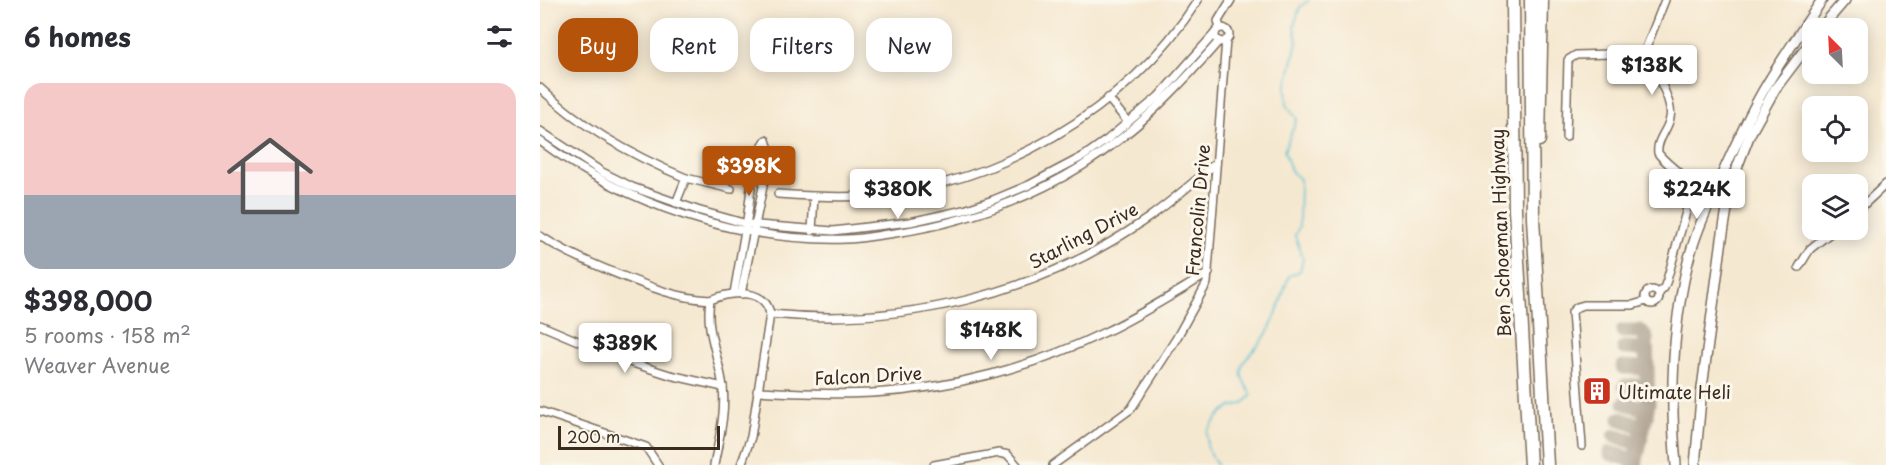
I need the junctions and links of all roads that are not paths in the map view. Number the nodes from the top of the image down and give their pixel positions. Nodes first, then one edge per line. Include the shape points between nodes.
1 (1198, 0) edge
2 (1231, 0) edge
3 (1513, 0) edge
4 (1531, 0) edge
5 (1542, 0) edge
6 (1665, 0) edge
7 (1822, 0) edge
8 (1845, 0) edge
9 (1830, 18) edge
10 (1218, 31) junction
11 (1223, 41) junction
12 (1802, 53) edge
13 (1643, 56) junction
14 (540, 88) edge
15 (1108, 98) junction
16 (1128, 122) junction
17 (540, 131) edge
18 (1117, 136) junction
19 (1566, 137) dead end
20 (540, 141) edge
21 (573, 159) junction
22 (1216, 163) junction
23 (1046, 177) junction
24 (686, 178) junction
25 (1886, 183) edge
26 (1049, 185) junction
27 (731, 189) dead end
28 (778, 194) dead end
29 (645, 196) junction
30 (814, 196) junction
31 (1711, 199) junction
32 (993, 200) junction
33 (1868, 200) edge
34 (676, 203) junction
35 (1728, 203) junction
36 (994, 209) junction
37 (1533, 218) junction
38 (921, 225) junction
39 (746, 227) junction
40 (755, 229) junction
41 (812, 231) junction
42 (846, 235) junction
43 (540, 236) edge
44 (1821, 240) edge
45 (1799, 267) dead end
46 (1209, 273) junction
47 (738, 294) junction
48 (710, 300) junction
49 (770, 314) junction
50 (540, 325) edge
51 (723, 387) junction
52 (757, 391) junction
53 (540, 411) edge
54 (1582, 446) dead end
55 (658, 465) edge
56 (714, 465) edge
57 (741, 465) edge
58 (934, 465) edge
59 (1017, 465) edge
60 (1053, 465) edge
61 (1530, 465) edge
62 (1547, 465) edge
63 (1676, 465) edge
64 (1695, 465) edge

1 - 15 street via 1151,58
2 - 10 street via 1218,21
3 - 61 highway, Ben Schoeman Highway via 1515,210
4 - 37 highway, Ben Schoeman Highway
5 - 37 highway via 1541,124
6 - 13 street
7 - 31 main road via 1763,90
8 - 9 main road
10 - 11 street via 1216,38
10 - 11 street via 1228,31
10 - 16 street via 1171,84
11 - 18 street via 1173,93
11 - 22 street, Francolin Drive
12 - 35 main road via 1758,118 1738,165
13 - 19 street via 1569,58
13 - 54 street via 1671,111 1658,153 1685,178 1691,194 1667,280 1659,293 1648,291 1646,301 1633,305 1584,305 1572,312
14 - 24 street via 600,134
15 - 16 street
15 - 30 street via 1044,142 980,171 896,192
16 - 18 street
17 - 21 street
18 - 23 street
18 - 26 street via 1082,166
20 - 21 street
21 - 29 street
22 - 46 street, Francolin Drive
22 - 49 street, Starling Drive via 1148,218 1111,241 1009,288 899,314
23 - 26 street
23 - 32 street
24 - 27 street
24 - 34 street
25 - 33 street
26 - 36 street
28 - 30 street
29 - 34 street
29 - 39 street via 700,220
30 - 41 street
31 - 35 main road
31 - 63 main road via 1687,266 1676,339 1672,400
32 - 36 street
32 - 38 street
34 - 39 street
35 - 64 main road
36 - 38 street
37 - 62 highway, Ben Schoeman Highway
38 - 42 street
39 - 40 street
39 - 40 street via 753,172 766,140 770,152
39 - 47 street
40 - 41 street
40 - 42 street
40 - 47 street
41 - 42 street
43 - 48 street via 583,260 647,286
44 - 45 street via 1810,249
46 - 52 street, Falcon Drive via 1103,333 1005,370 897,392
46 - 60 street, Francolin Drive via 1203,293 1131,409
47 - 48 street
47 - 49 street via 760,297 767,302
48 - 51 street via 707,316
49 - 52 street
50 - 51 street via 623,360
51 - 56 street
52 - 57 street via 752,437
53 - 55 street via 642,445
58 - 59 street via 999,453 1008,455

